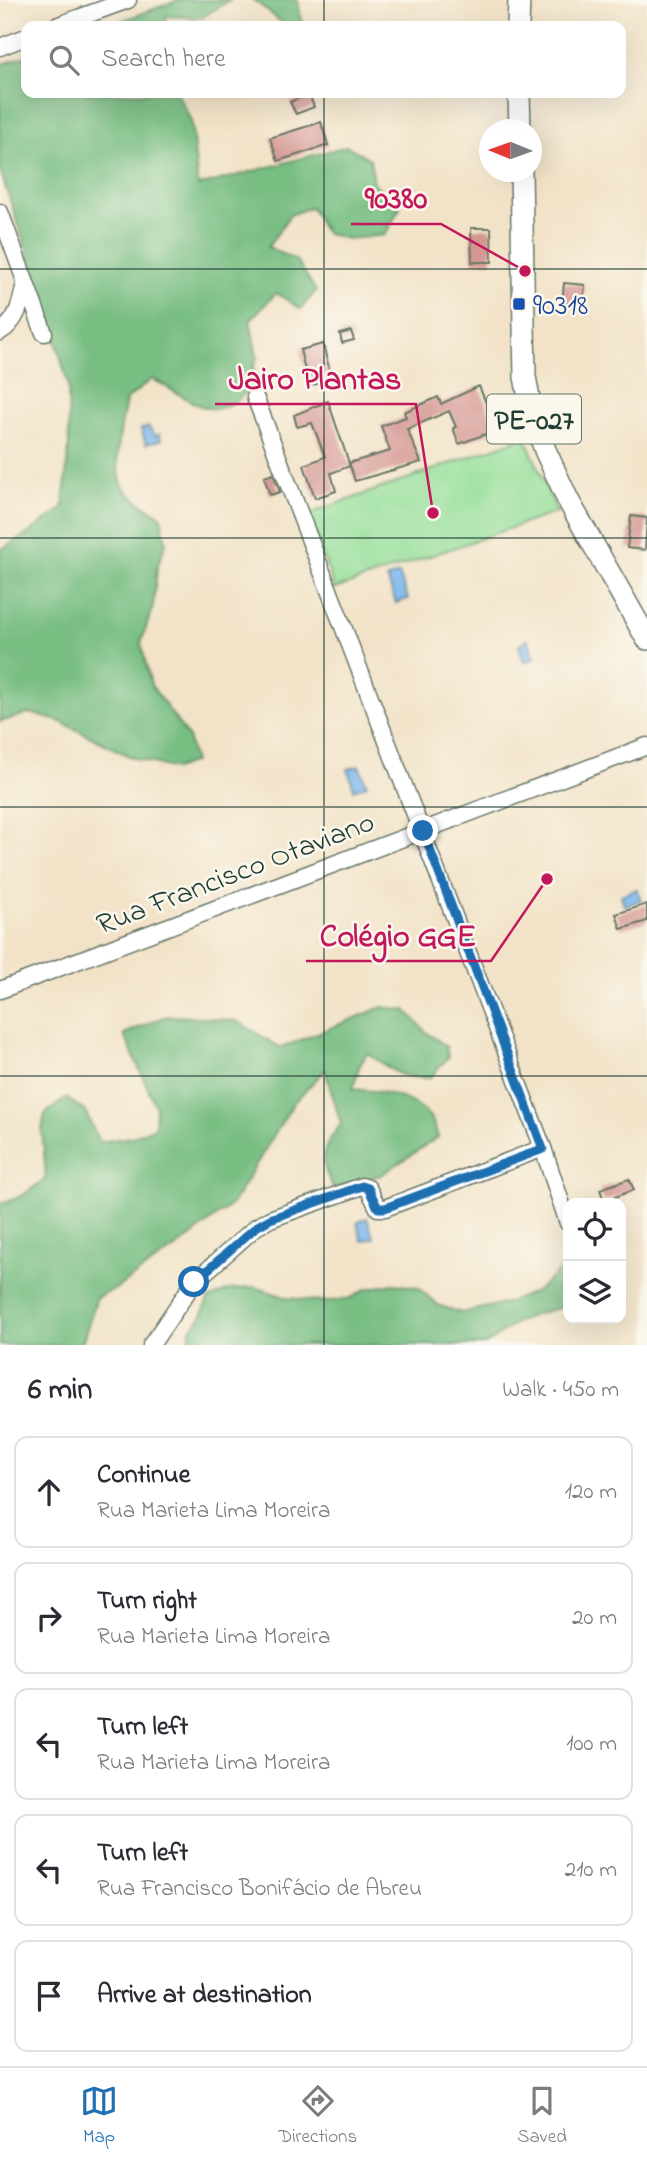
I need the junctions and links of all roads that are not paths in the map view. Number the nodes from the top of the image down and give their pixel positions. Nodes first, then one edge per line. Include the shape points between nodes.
1 (128, 0) edge
2 (519, 0) edge
3 (70, 21) edge
4 (518, 21) edge
5 (21, 39) edge
6 (0, 47) edge
7 (519, 98) edge
8 (520, 119) edge
9 (521, 182) edge
10 (0, 212) edge
11 (25, 283) junction
12 (0, 332) edge
13 (44, 333) dead end
14 (255, 397) dead end
15 (647, 639) edge
16 (647, 746) edge
17 (423, 831) junction
18 (0, 990) edge
19 (543, 1149) junction
20 (563, 1208) edge
21 (151, 1345) edge

1 - 3 street
2 - 4 main road
5 - 6 street
7 - 8 main road
9 - 15 main road, PE-027 via 525,377 532,413 568,500
10 - 11 street
11 - 12 street via 16,316
11 - 13 street
14 - 17 street
16 - 17 street, Rua Francisco Otaviano
17 - 18 street, Rua Francisco Otaviano
17 - 19 street
19 - 20 street
19 - 21 street via 385,1208 378,1208 368,1188 362,1186 263,1222 194,1282

